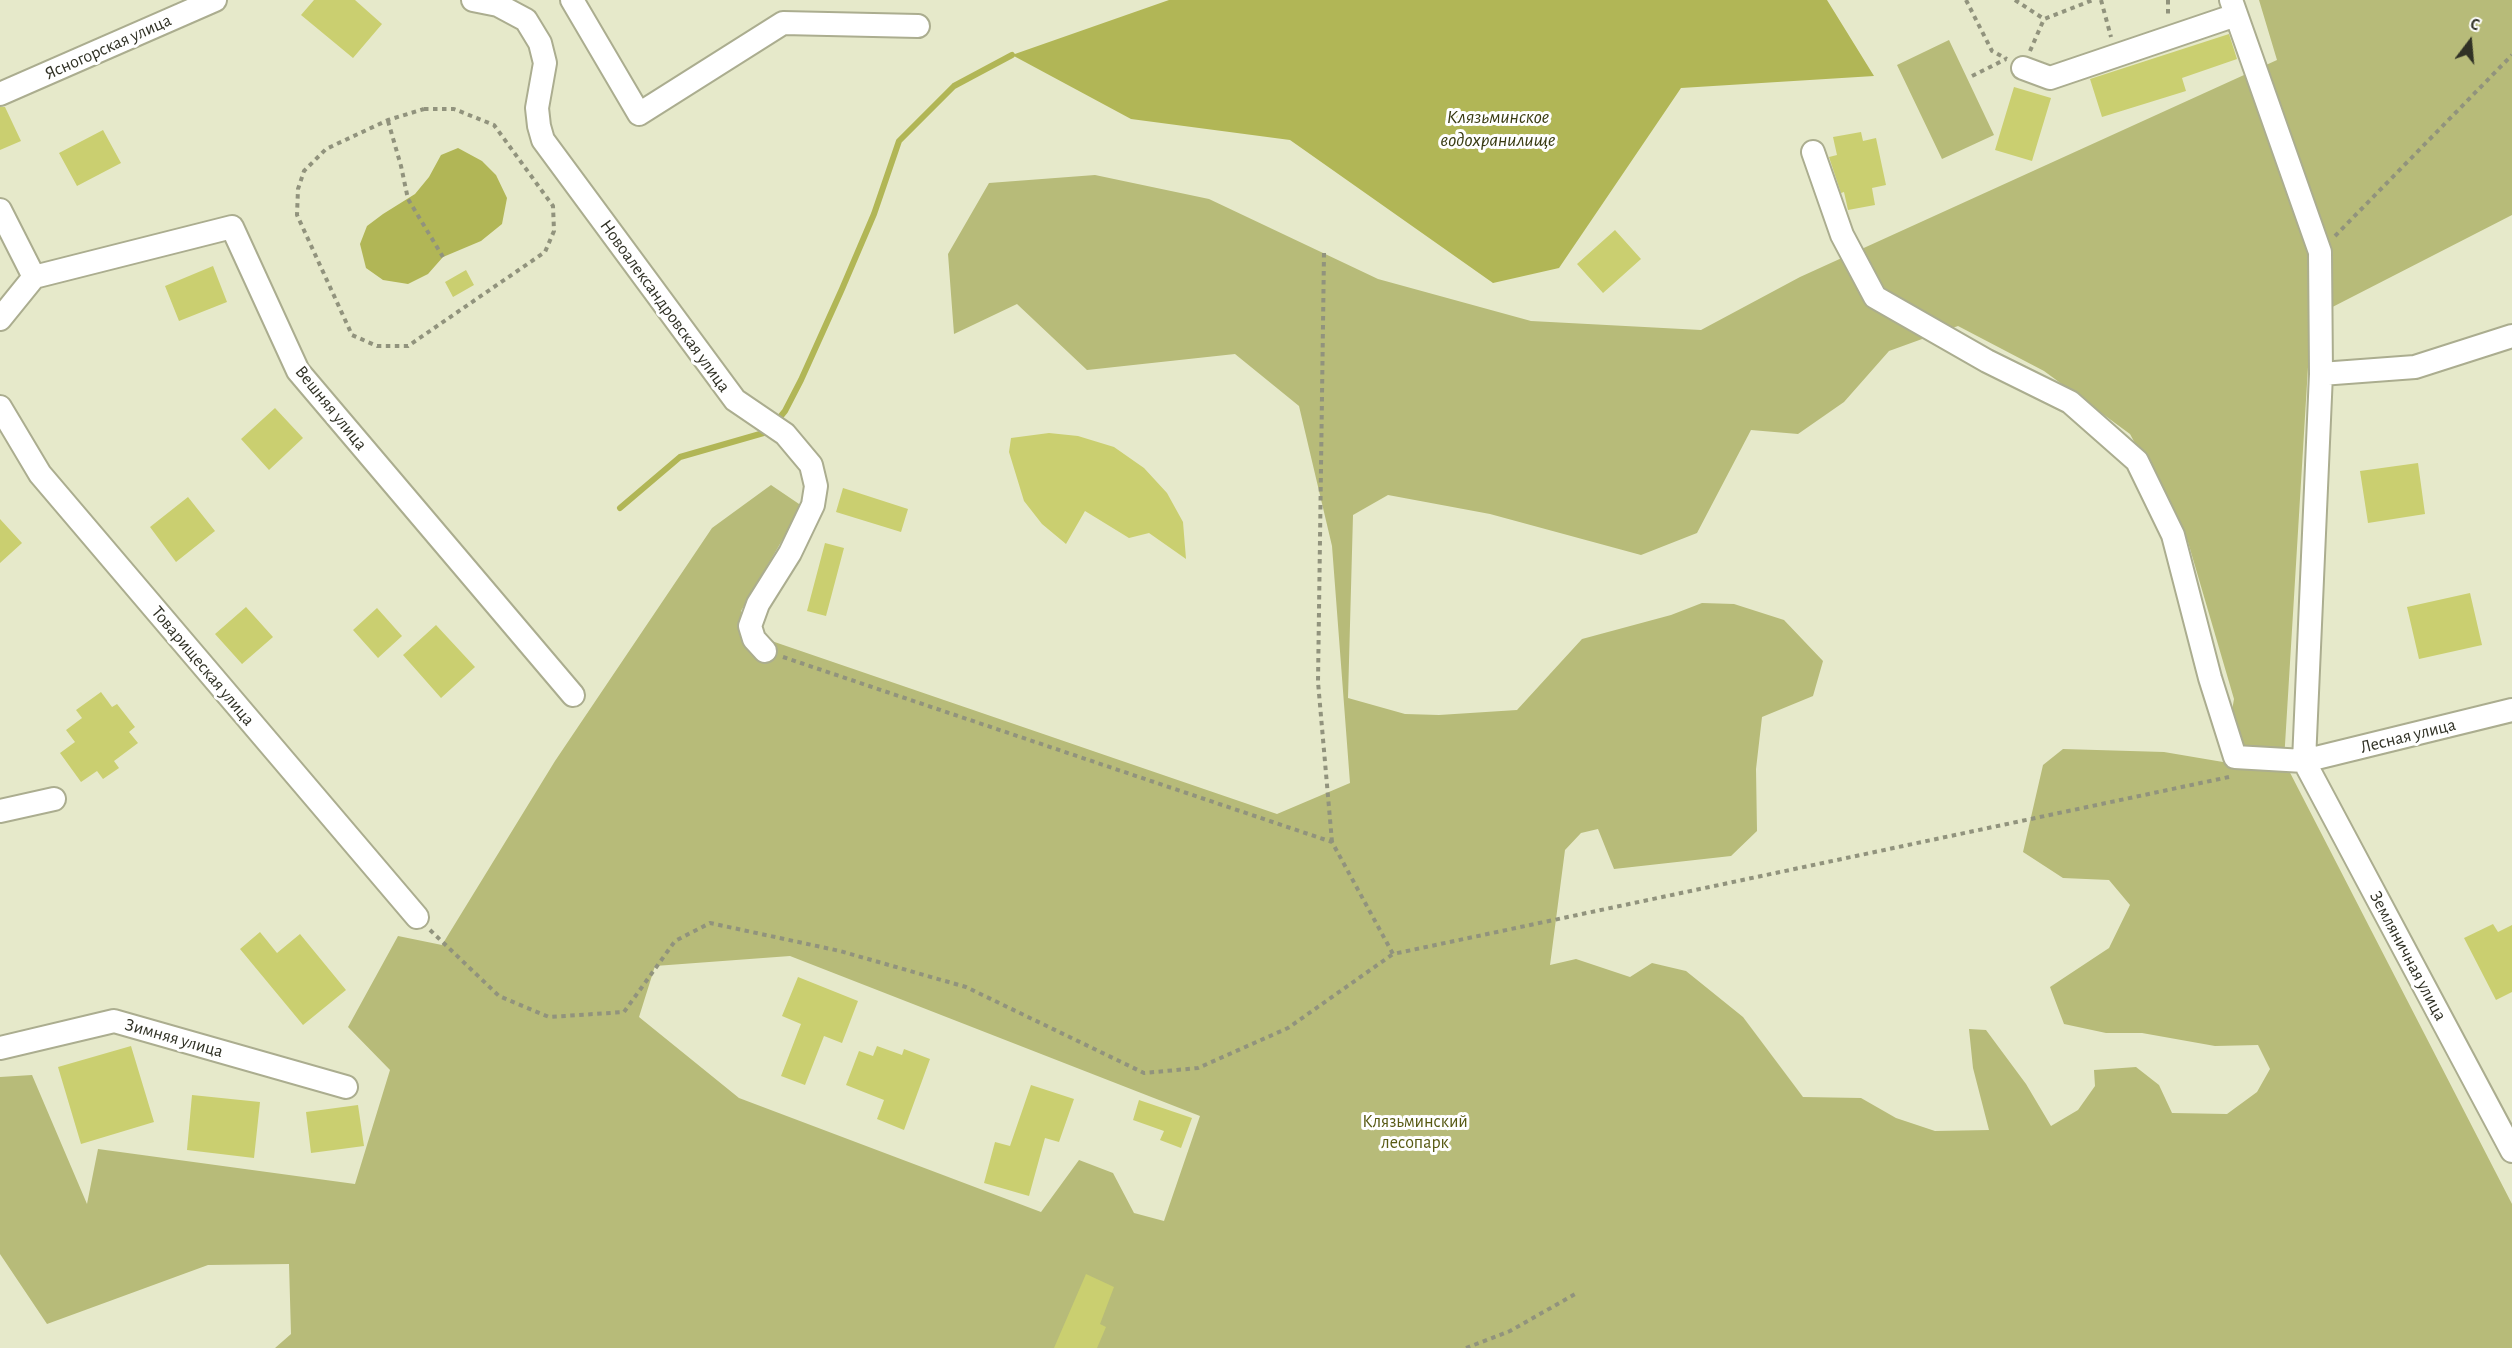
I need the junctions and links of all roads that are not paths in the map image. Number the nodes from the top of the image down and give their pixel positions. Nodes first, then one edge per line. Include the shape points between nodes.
1 (215, 0) edge
2 (473, 0) edge
3 (572, 0) edge
4 (2233, 7) edge
5 (918, 26) dead end
6 (2015, 64) road end
7 (0, 94) edge
8 (1813, 152) dead end
9 (0, 210) edge
10 (34, 277) junction
11 (0, 319) edge
12 (2512, 336) edge
13 (2321, 374) junction
14 (0, 407) edge
15 (765, 651) road end
16 (573, 695) dead end
17 (2511, 712) edge
18 (2304, 761) junction
19 (54, 799) dead end
20 (0, 811) edge
21 (417, 917) road end
22 (0, 1048) edge
23 (346, 1087) dead end
24 (2512, 1151) edge

1 - 7 street, Ясногорская улица
2 - 15 street, Новоалександровская улица via 498,5 526,20 540,43 545,63 537,108 543,140 735,400 776,428 810,465 816,486 813,505 790,554 758,604 750,626 754,639
3 - 5 street via 639,114 783,23
4 - 6 street via 2050,78
4 - 13 street via 2320,252
8 - 18 street, Лесная улица via 1842,235 1875,297 1988,362 2070,402 2137,461 2173,535 2235,757
9 - 10 street
10 - 11 street
10 - 16 street, Вешняя улица via 232,227 298,371
12 - 13 street via 2415,367
13 - 18 street
14 - 21 street, Товарищеская улица via 40,474
17 - 18 street, Лесная улица
18 - 24 street, Земляничная улица
19 - 20 street
22 - 23 street, Зимняя улица via 114,1020

